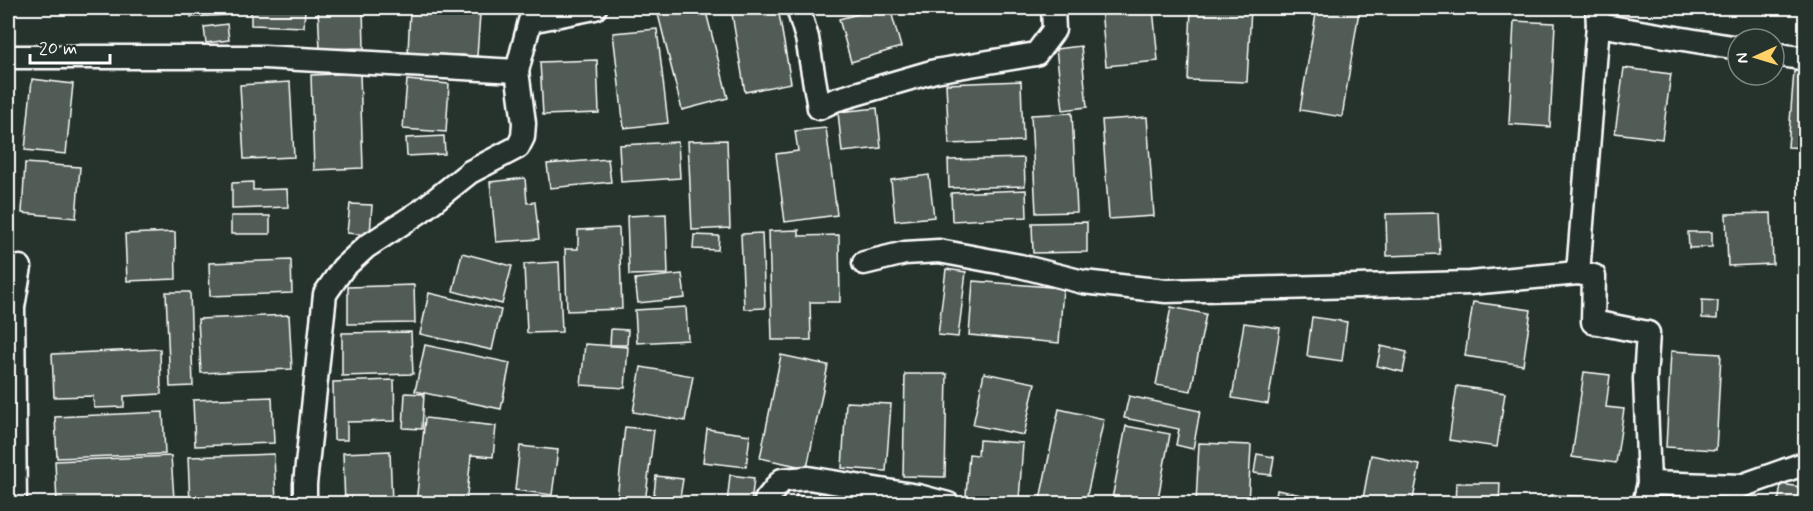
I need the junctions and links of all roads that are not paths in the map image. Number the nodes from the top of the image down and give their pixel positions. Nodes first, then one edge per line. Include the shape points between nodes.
1 (595, 8) edge
2 (798, 8) edge
3 (1053, 8) edge
4 (532, 14) edge
5 (1597, 16) edge
6 (1726, 45) edge
7 (1786, 56) edge
8 (8, 57) edge
9 (1806, 59) edge
10 (517, 71) junction
11 (864, 263) dead end
12 (20, 267) dead end
13 (1578, 273) junction
14 (1806, 463) edge
15 (1647, 493) edge
16 (15, 504) edge
17 (305, 504) edge
18 (766, 504) edge
19 (948, 504) edge

1 - 4 street
2 - 3 street via 819,108 934,71 1036,54 1054,30
4 - 10 street
5 - 6 street
5 - 13 street
7 - 9 street
8 - 10 street via 264,57
10 - 17 street via 524,123 518,147 470,172 366,247 343,268 325,294
11 - 13 street via 905,253 939,252 1083,282 1166,291 1470,283
12 - 16 street via 13,308
13 - 15 street via 1594,276 1593,322 1648,333
14 - 15 street via 1741,486
18 - 19 street via 782,480 808,478

